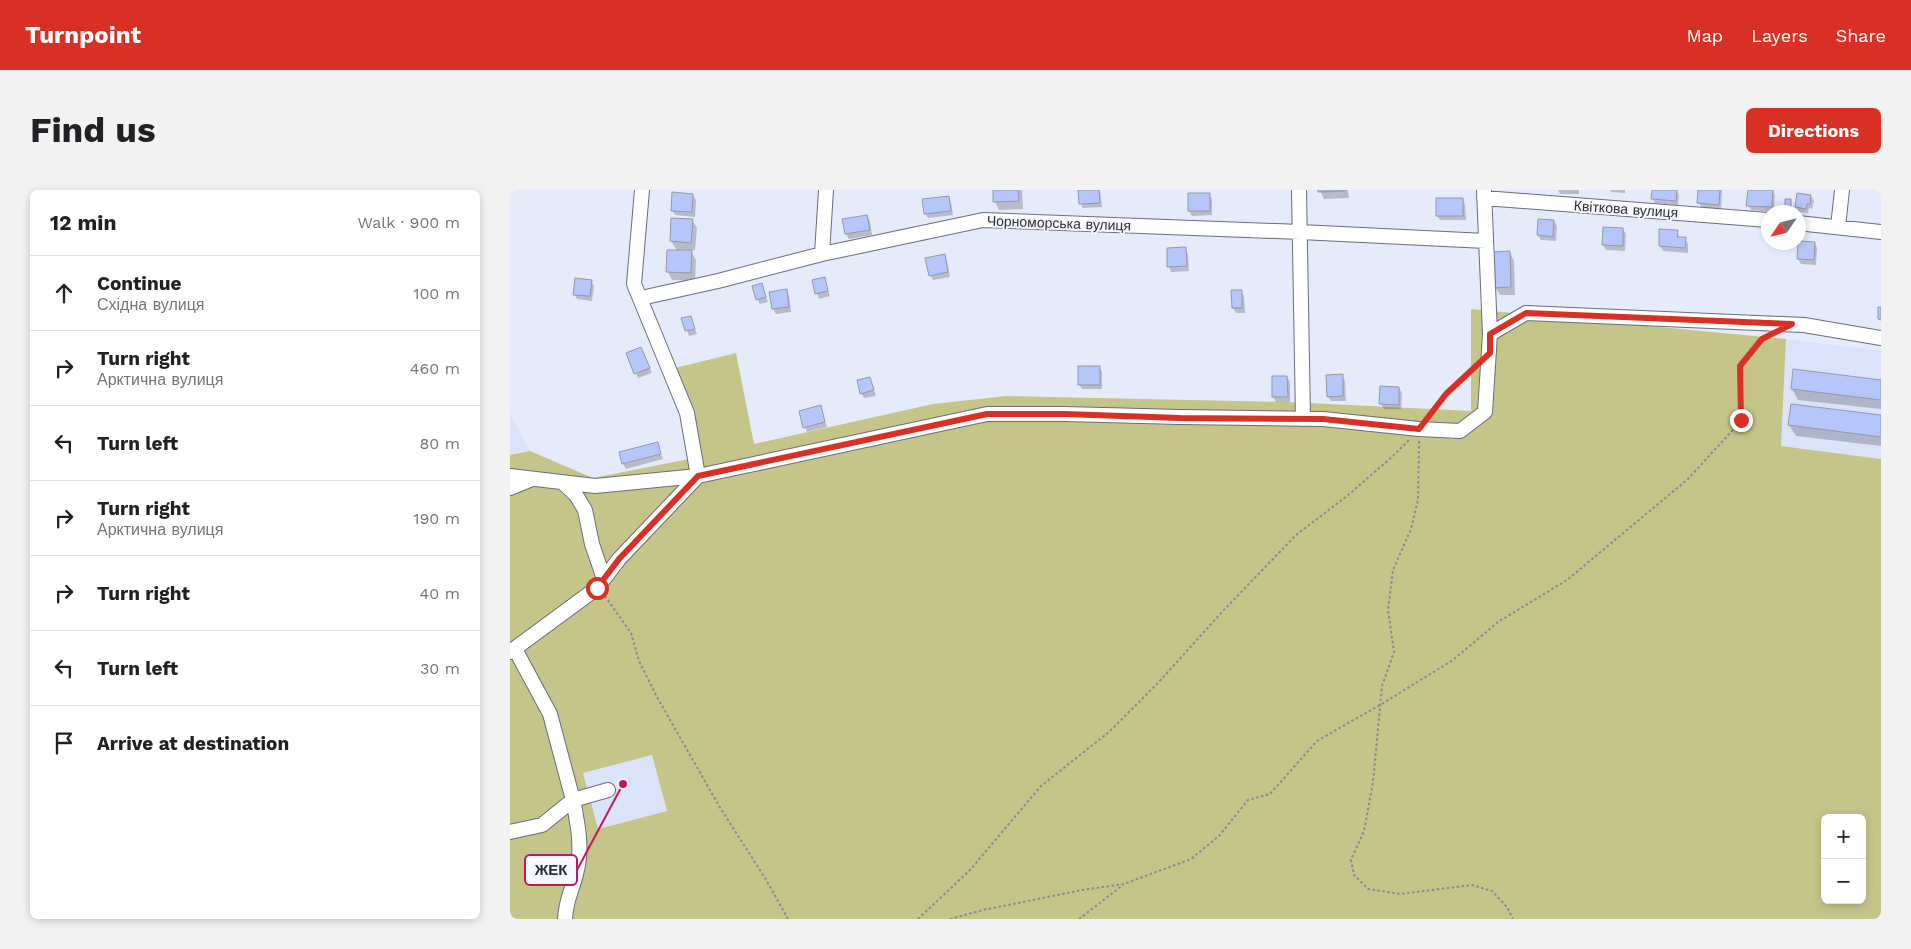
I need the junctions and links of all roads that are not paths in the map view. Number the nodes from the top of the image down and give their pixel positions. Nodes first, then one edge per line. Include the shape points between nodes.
1 (631, 190) edge
2 (642, 190) edge
3 (826, 190) edge
4 (1299, 190) edge
5 (1842, 190) edge
6 (1484, 194) edge
7 (641, 204) junction
8 (1761, 219) edge
9 (1806, 224) edge
10 (1838, 227) junction
11 (1300, 232) junction
12 (1881, 232) edge
13 (1486, 241) junction
14 (822, 254) junction
15 (641, 298) junction
16 (1490, 334) junction
17 (1881, 338) edge
18 (1303, 418) junction
19 (510, 471) edge
20 (510, 476) edge
21 (698, 476) junction
22 (532, 479) junction
23 (562, 482) junction
24 (510, 488) edge
25 (601, 584) junction
26 (513, 650) edge
27 (608, 790) dead end
28 (573, 800) junction
29 (510, 832) edge
30 (566, 919) edge

1 - 7 lane
2 - 7 lane
3 - 14 lane
4 - 11 lane
5 - 10 lane
6 - 8 lane, Квіткова вулиця
6 - 13 lane
7 - 15 lane via 634,284
9 - 10 lane
10 - 12 lane
11 - 13 lane, Чорноморська вулиця
11 - 14 lane, Чорноморська вулиця via 983,220
11 - 18 lane
13 - 16 lane
14 - 15 lane, Чорноморська вулиця
15 - 21 lane via 687,413
16 - 17 lane via 1526,313 1804,325
16 - 18 lane via 1485,412 1460,431
18 - 21 lane via 987,414
19 - 20 lane
20 - 22 lane
21 - 23 lane via 595,486
21 - 25 lane via 619,559
22 - 23 lane
22 - 24 lane
23 - 25 lane via 576,495 585,510
25 - 26 lane
26 - 28 lane via 550,714
27 - 28 lane
28 - 29 lane via 542,825
28 - 30 lane via 580,851 568,895

